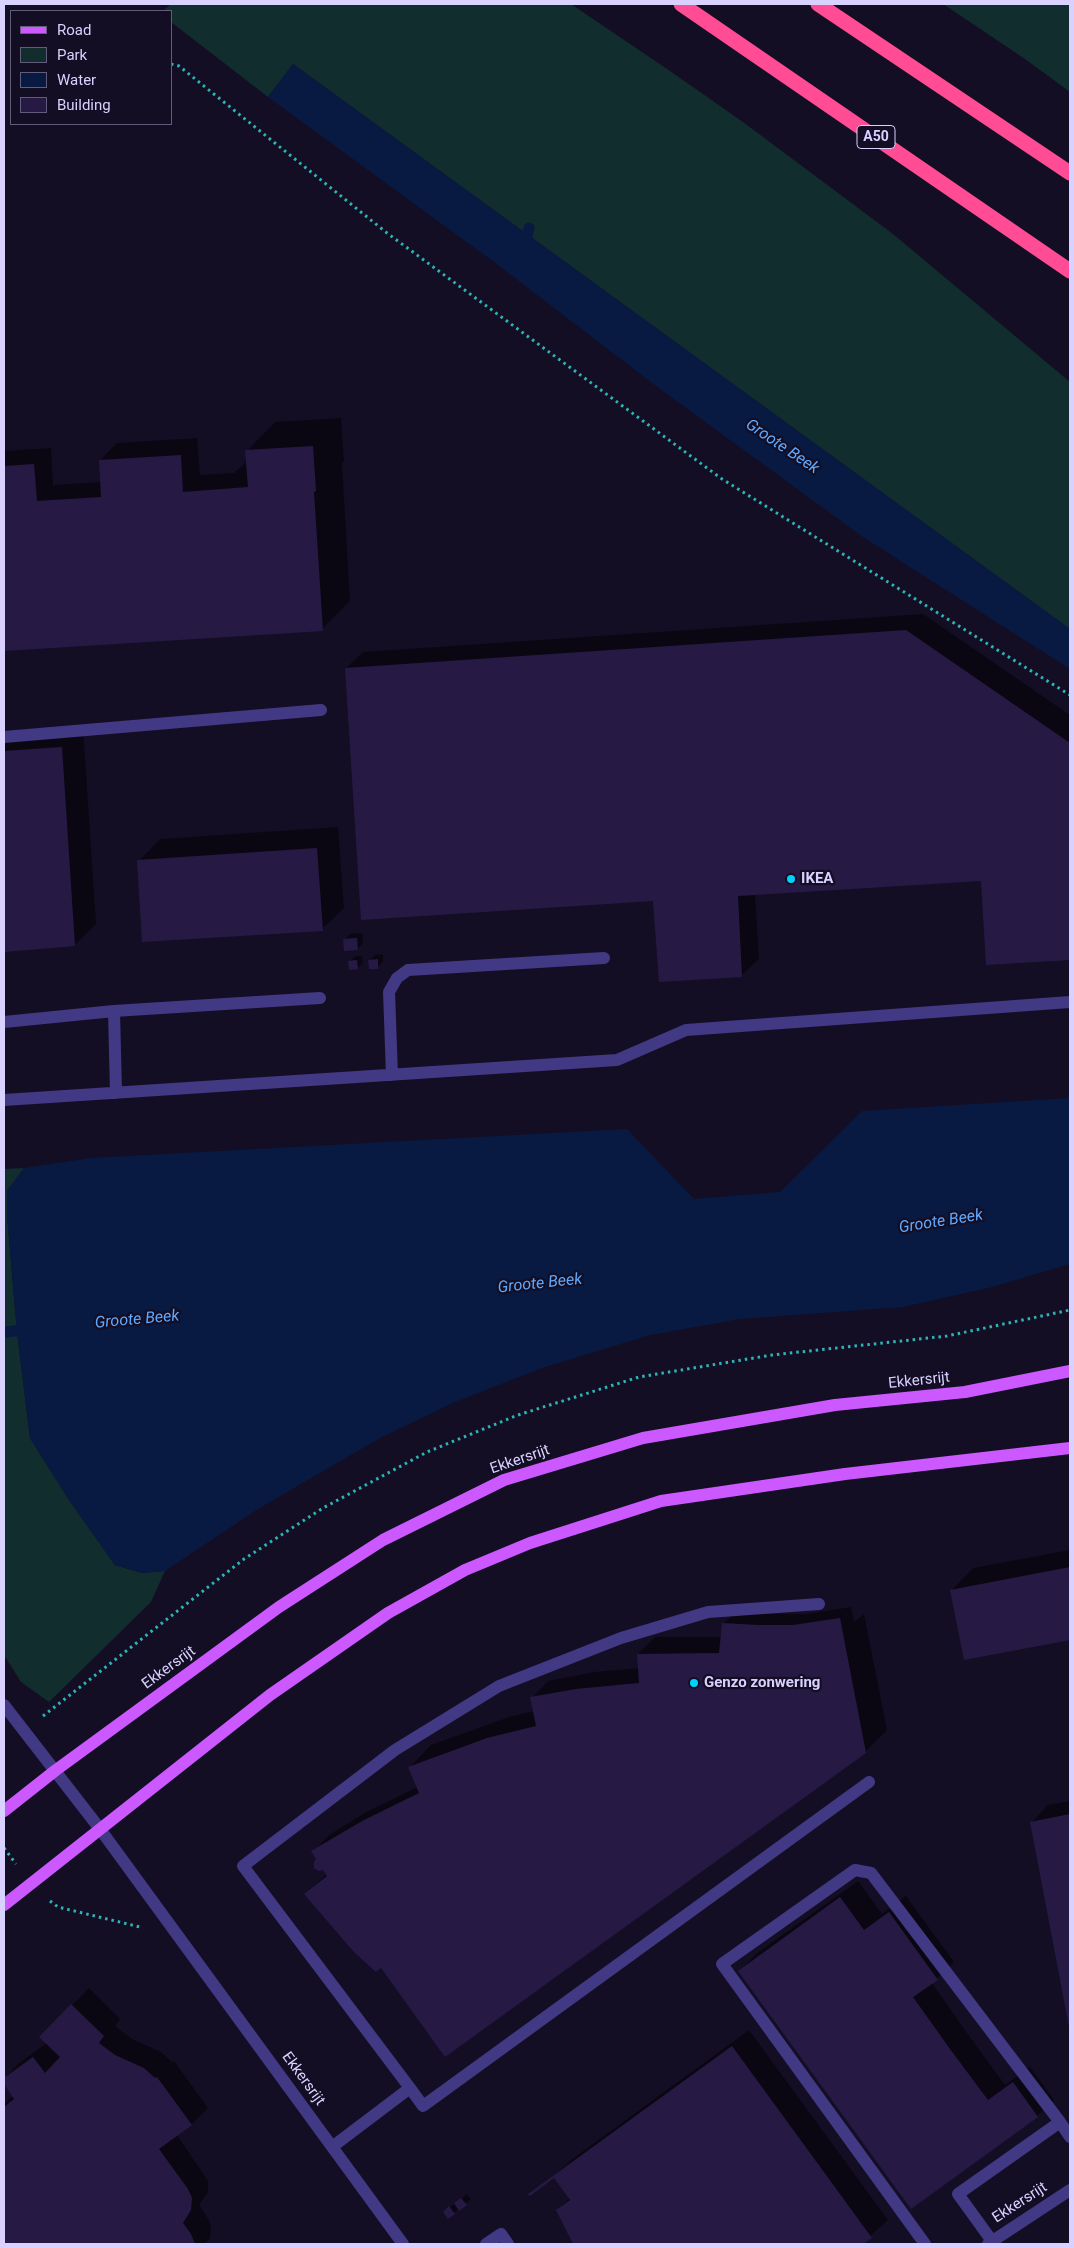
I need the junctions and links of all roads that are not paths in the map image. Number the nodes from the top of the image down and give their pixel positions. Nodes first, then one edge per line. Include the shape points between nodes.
1 (681, 4) edge
2 (818, 4) edge
3 (1070, 173) edge
4 (1070, 271) edge
5 (321, 710) dead end
6 (4, 737) edge
7 (604, 958) dead end
8 (320, 998) dead end
9 (1070, 1002) edge
10 (114, 1012) junction
11 (4, 1022) edge
12 (392, 1075) junction
13 (116, 1093) junction
14 (4, 1100) edge
15 (1070, 1371) edge
16 (1070, 1448) edge
17 (819, 1604) dead end
18 (4, 1705) edge
19 (56, 1770) junction
20 (869, 1782) dead end
21 (4, 1811) edge
22 (100, 1829) junction
23 (4, 1905) edge
24 (410, 2088) junction
25 (1060, 2122) junction
26 (1070, 2137) edge
27 (332, 2147) junction
28 (1070, 2190) edge
29 (990, 2242) edge
30 (403, 2244) edge
31 (486, 2244) edge
32 (508, 2244) edge
33 (925, 2244) edge

1 - 4 highway, A50
2 - 3 highway
5 - 6 street
7 - 12 street via 408,970 389,992
8 - 10 street
9 - 12 street via 686,1030 617,1060
10 - 11 street
10 - 13 street
12 - 13 street
13 - 14 street
15 - 19 main road, Ekkersrijt via 964,1392 834,1405 643,1438 504,1480 383,1540 279,1607
16 - 22 main road via 845,1474 661,1502 530,1543 465,1570 388,1613 270,1695
17 - 24 street via 708,1612 621,1638 500,1686 395,1750 243,1866
18 - 19 street, Ekkersrijt
19 - 21 main road, Ekkersrijt
19 - 22 street, Ekkersrijt
20 - 24 street via 423,2106
22 - 23 main road
22 - 27 street, Ekkersrijt
24 - 27 street
25 - 26 street
25 - 29 street via 958,2194
25 - 33 street via 871,1873 855,1870 722,1964
27 - 30 street, Ekkersrijt
28 - 29 street, Ekkersrijt
31 - 32 street via 501,2234

